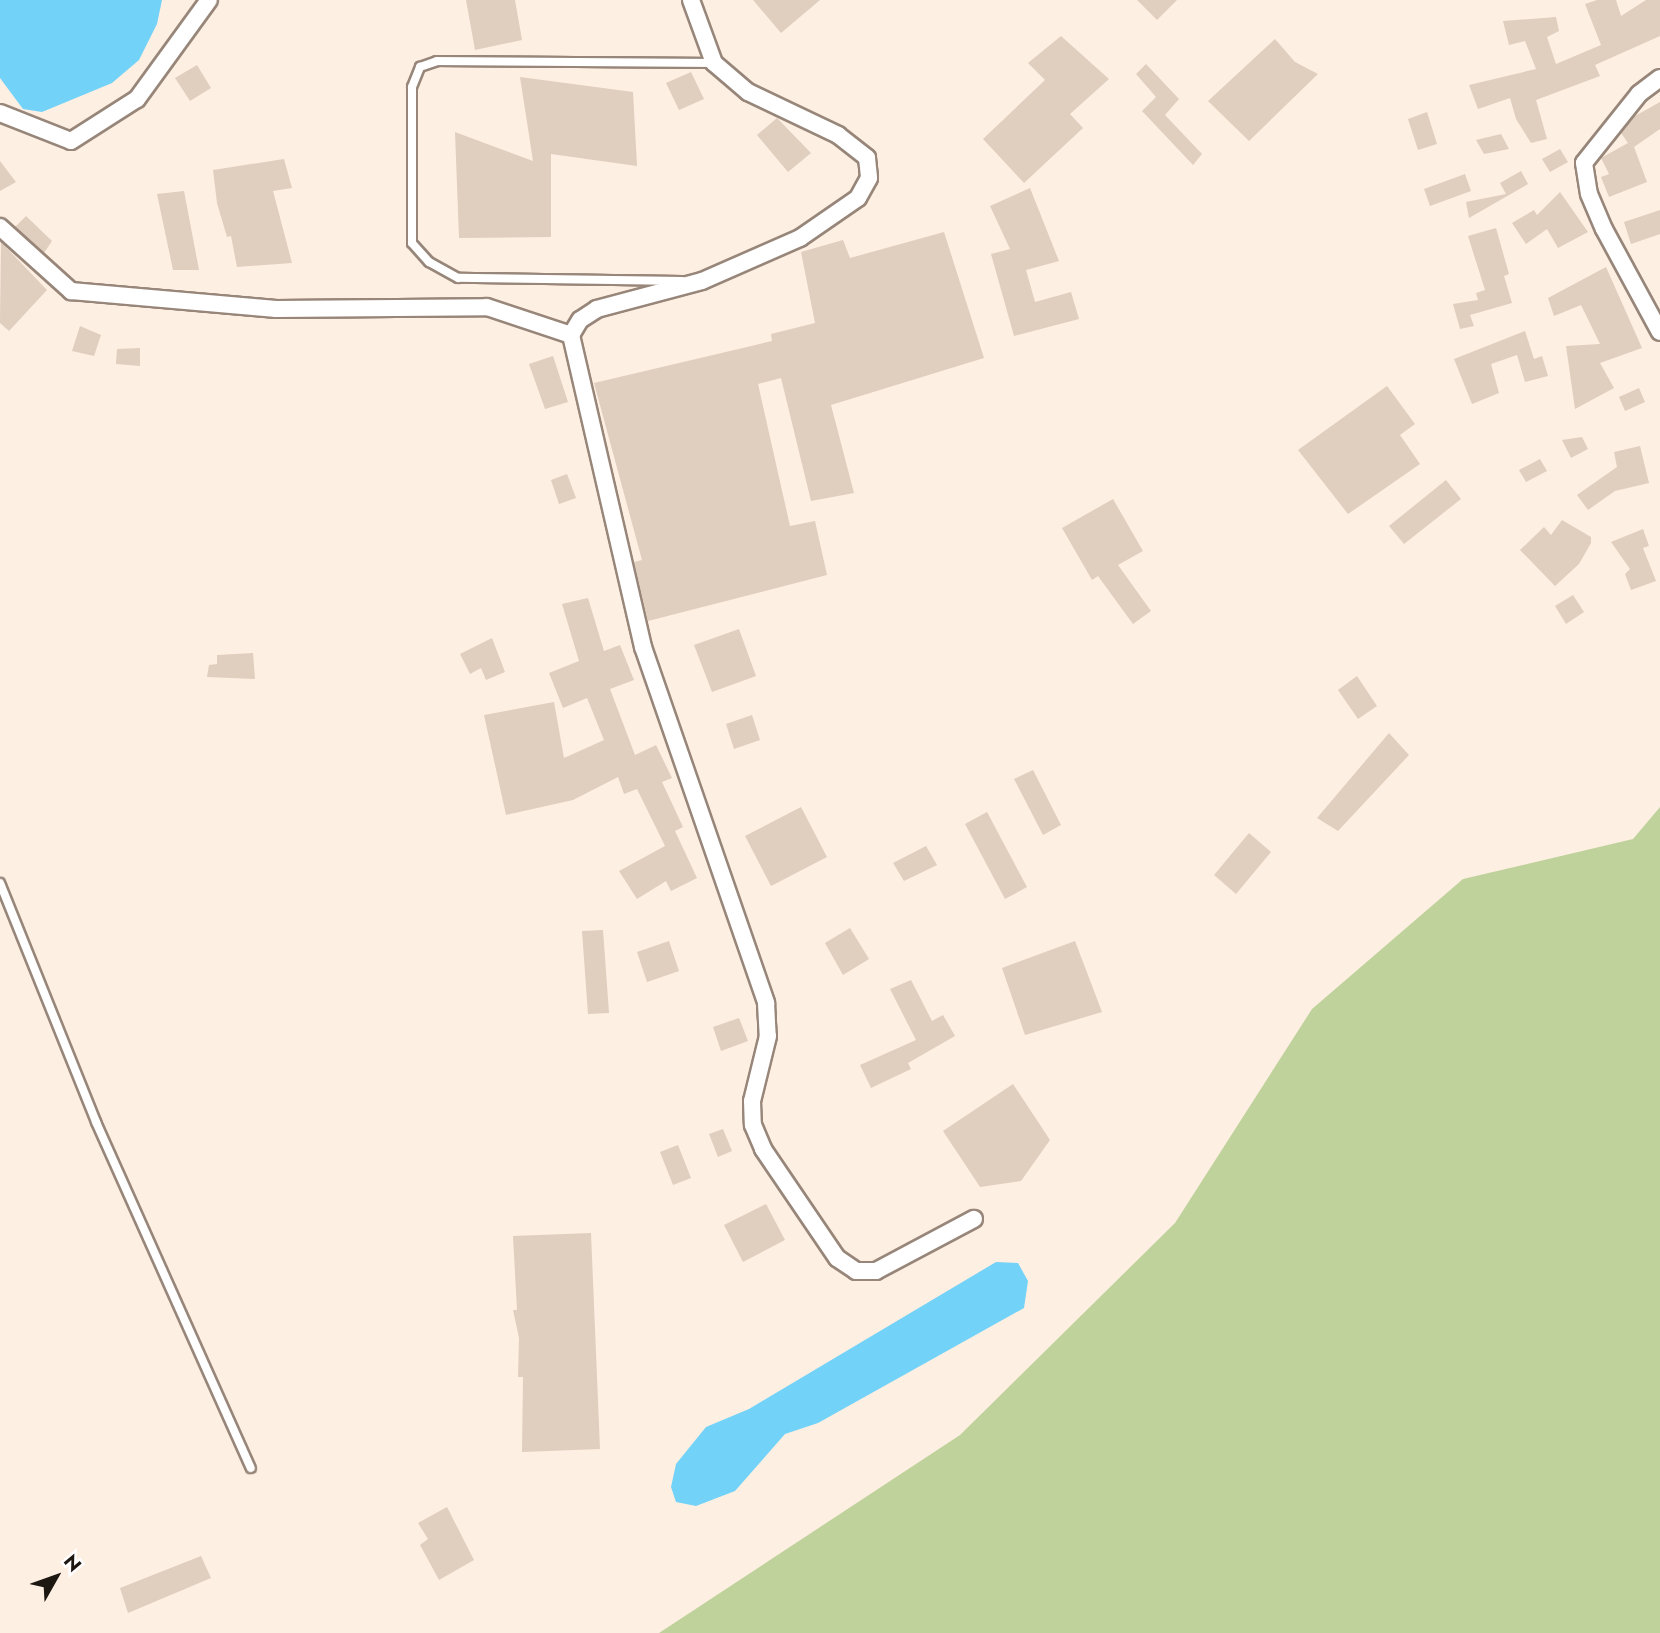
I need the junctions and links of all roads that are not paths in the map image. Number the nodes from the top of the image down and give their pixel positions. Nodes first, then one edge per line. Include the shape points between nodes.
1 (209, 0) edge
2 (691, 0) edge
3 (715, 63) junction
4 (1660, 78) edge
5 (0, 113) edge
6 (0, 227) edge
7 (702, 281) junction
8 (1660, 332) edge
9 (571, 334) junction
10 (0, 883) edge
11 (974, 1219) dead end
12 (251, 1468) dead end

1 - 5 street via 136,99 71,141
2 - 3 street
3 - 7 street via 748,92 838,135 867,158 869,178 858,198 800,238
3 - 7 lane via 437,61 420,67 412,87 412,243 429,262 458,278
4 - 8 street via 1639,94 1584,163 1589,194 1604,229
6 - 9 street via 71,291 276,309 487,307
7 - 9 street via 597,309 580,320
9 - 11 street via 643,648 766,1003 768,1036 752,1101 753,1125 763,1149 837,1258 856,1271 876,1271
10 - 12 lane via 96,1122

